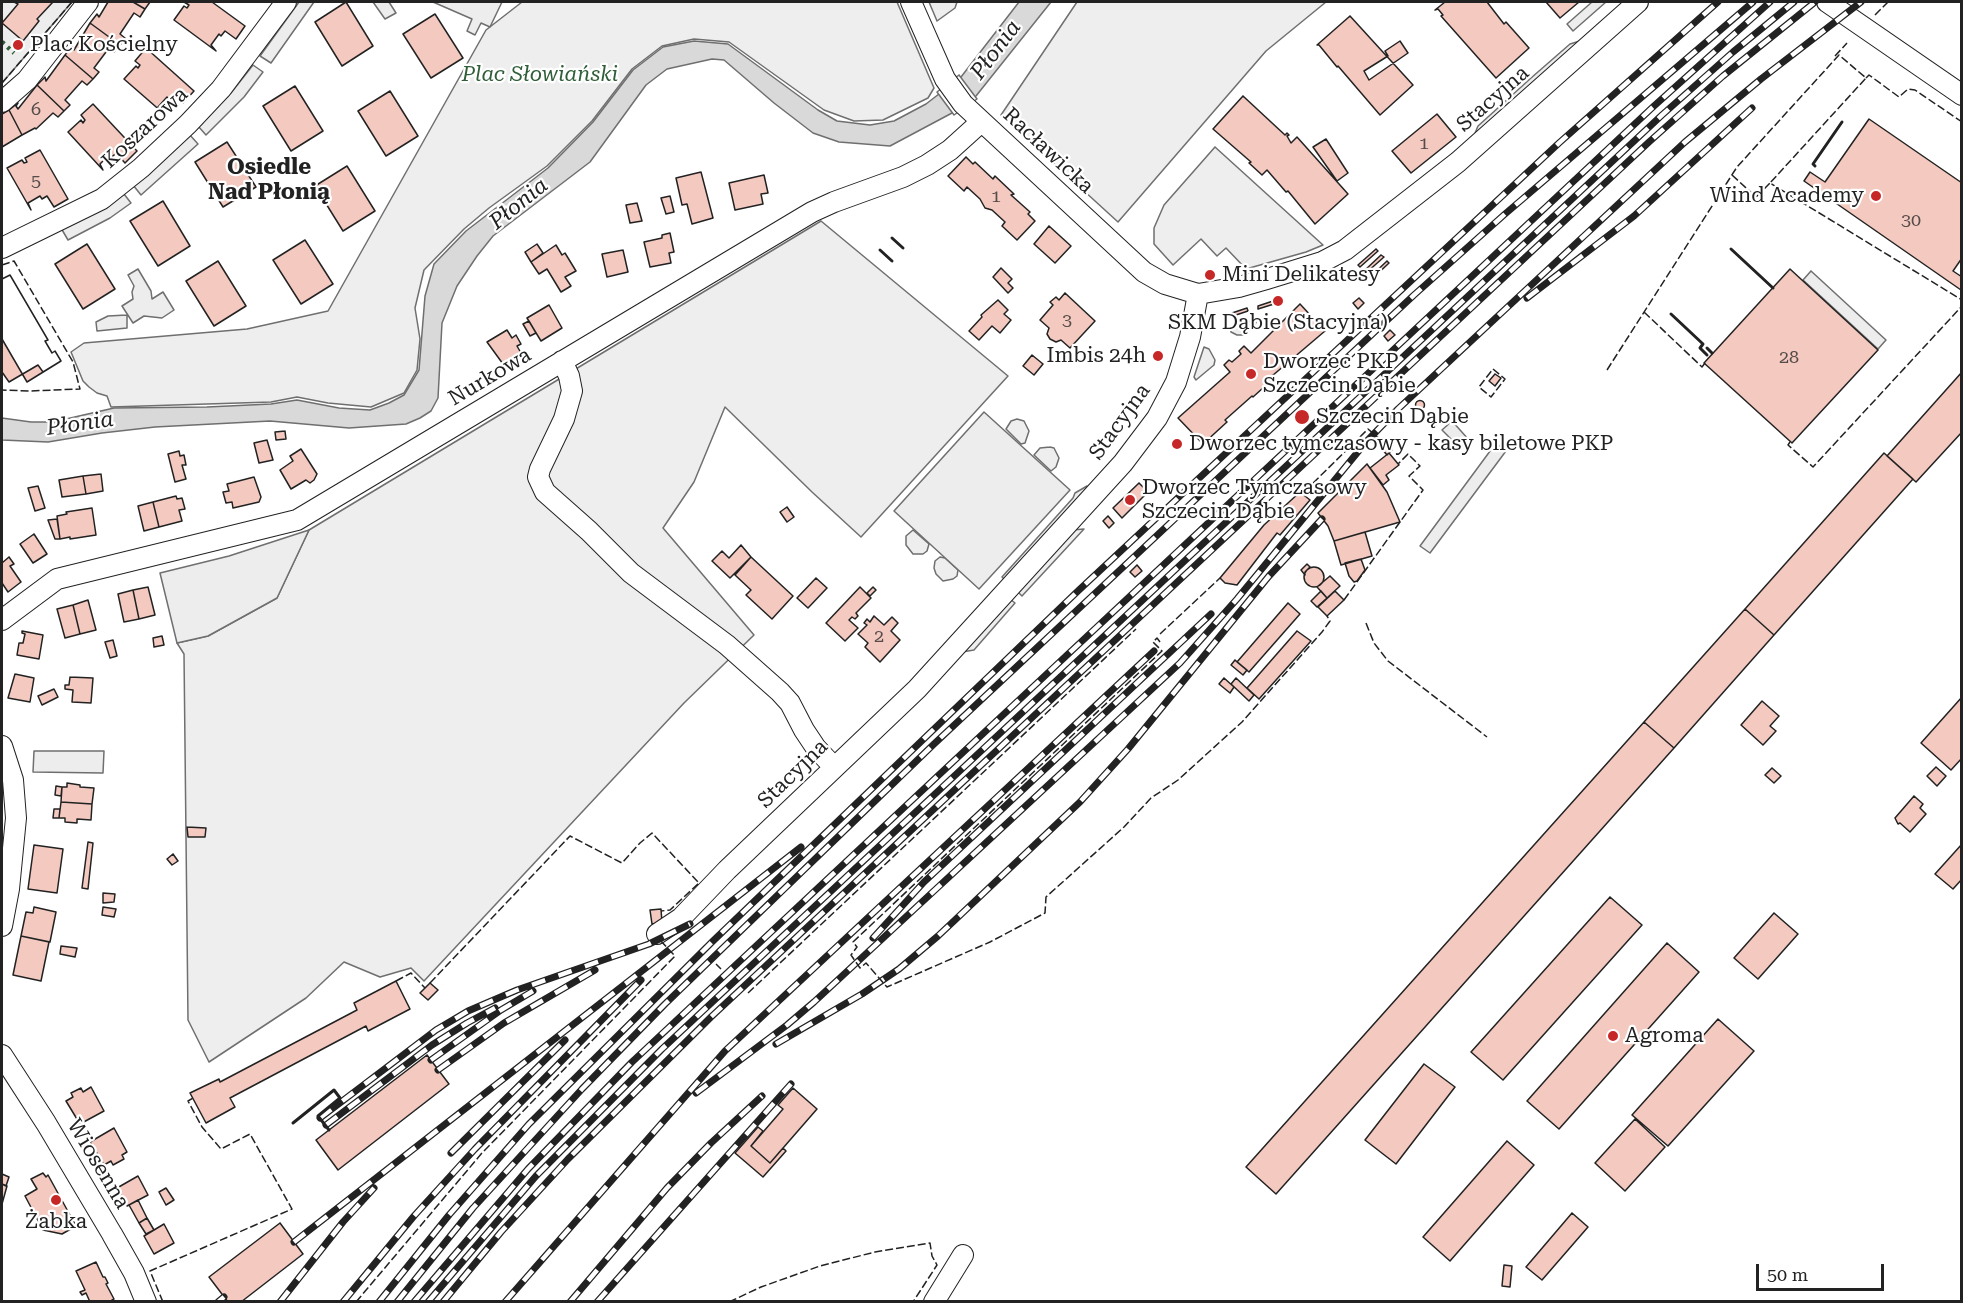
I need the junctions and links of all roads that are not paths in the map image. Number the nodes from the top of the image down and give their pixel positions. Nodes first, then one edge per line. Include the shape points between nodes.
1 (88, 2) edge
2 (286, 2) edge
3 (911, 2) edge
4 (1638, 2) edge
5 (1827, 2) edge
6 (1962, 95) edge
7 (2, 102) edge
8 (975, 116) junction
9 (2, 248) edge
10 (1198, 294) junction
11 (561, 361) junction
12 (2, 620) edge
13 (2, 746) edge
14 (834, 767) junction
15 (2, 926) edge
16 (657, 934) dead end
17 (2, 1055) edge
18 (963, 1256) dead end
19 (146, 1302) edge
20 (934, 1302) edge

1 - 7 street via 27,80
2 - 9 street, Koszarowa via 221,89 141,168 102,200
3 - 8 street, Racławicka via 946,81
4 - 10 street, Stacyjna via 1465,156 1345,250 1322,262 1267,279
5 - 6 street
8 - 10 street, Racławicka via 1144,272 1165,284
8 - 11 street, Nurkowa via 950,150 927,165 812,212
10 - 14 street, Stacyjna via 1176,382 1137,446 918,689
11 - 12 street, Nurkowa via 297,520 57,579
11 - 14 street via 572,391 564,419 540,469 538,477 545,492 632,573 727,645 780,692 816,748
13 - 15 street via 13,780 16,818
14 - 16 street, Stacyjna via 681,918
17 - 19 street, Wiosenna via 112,1234
18 - 20 street

